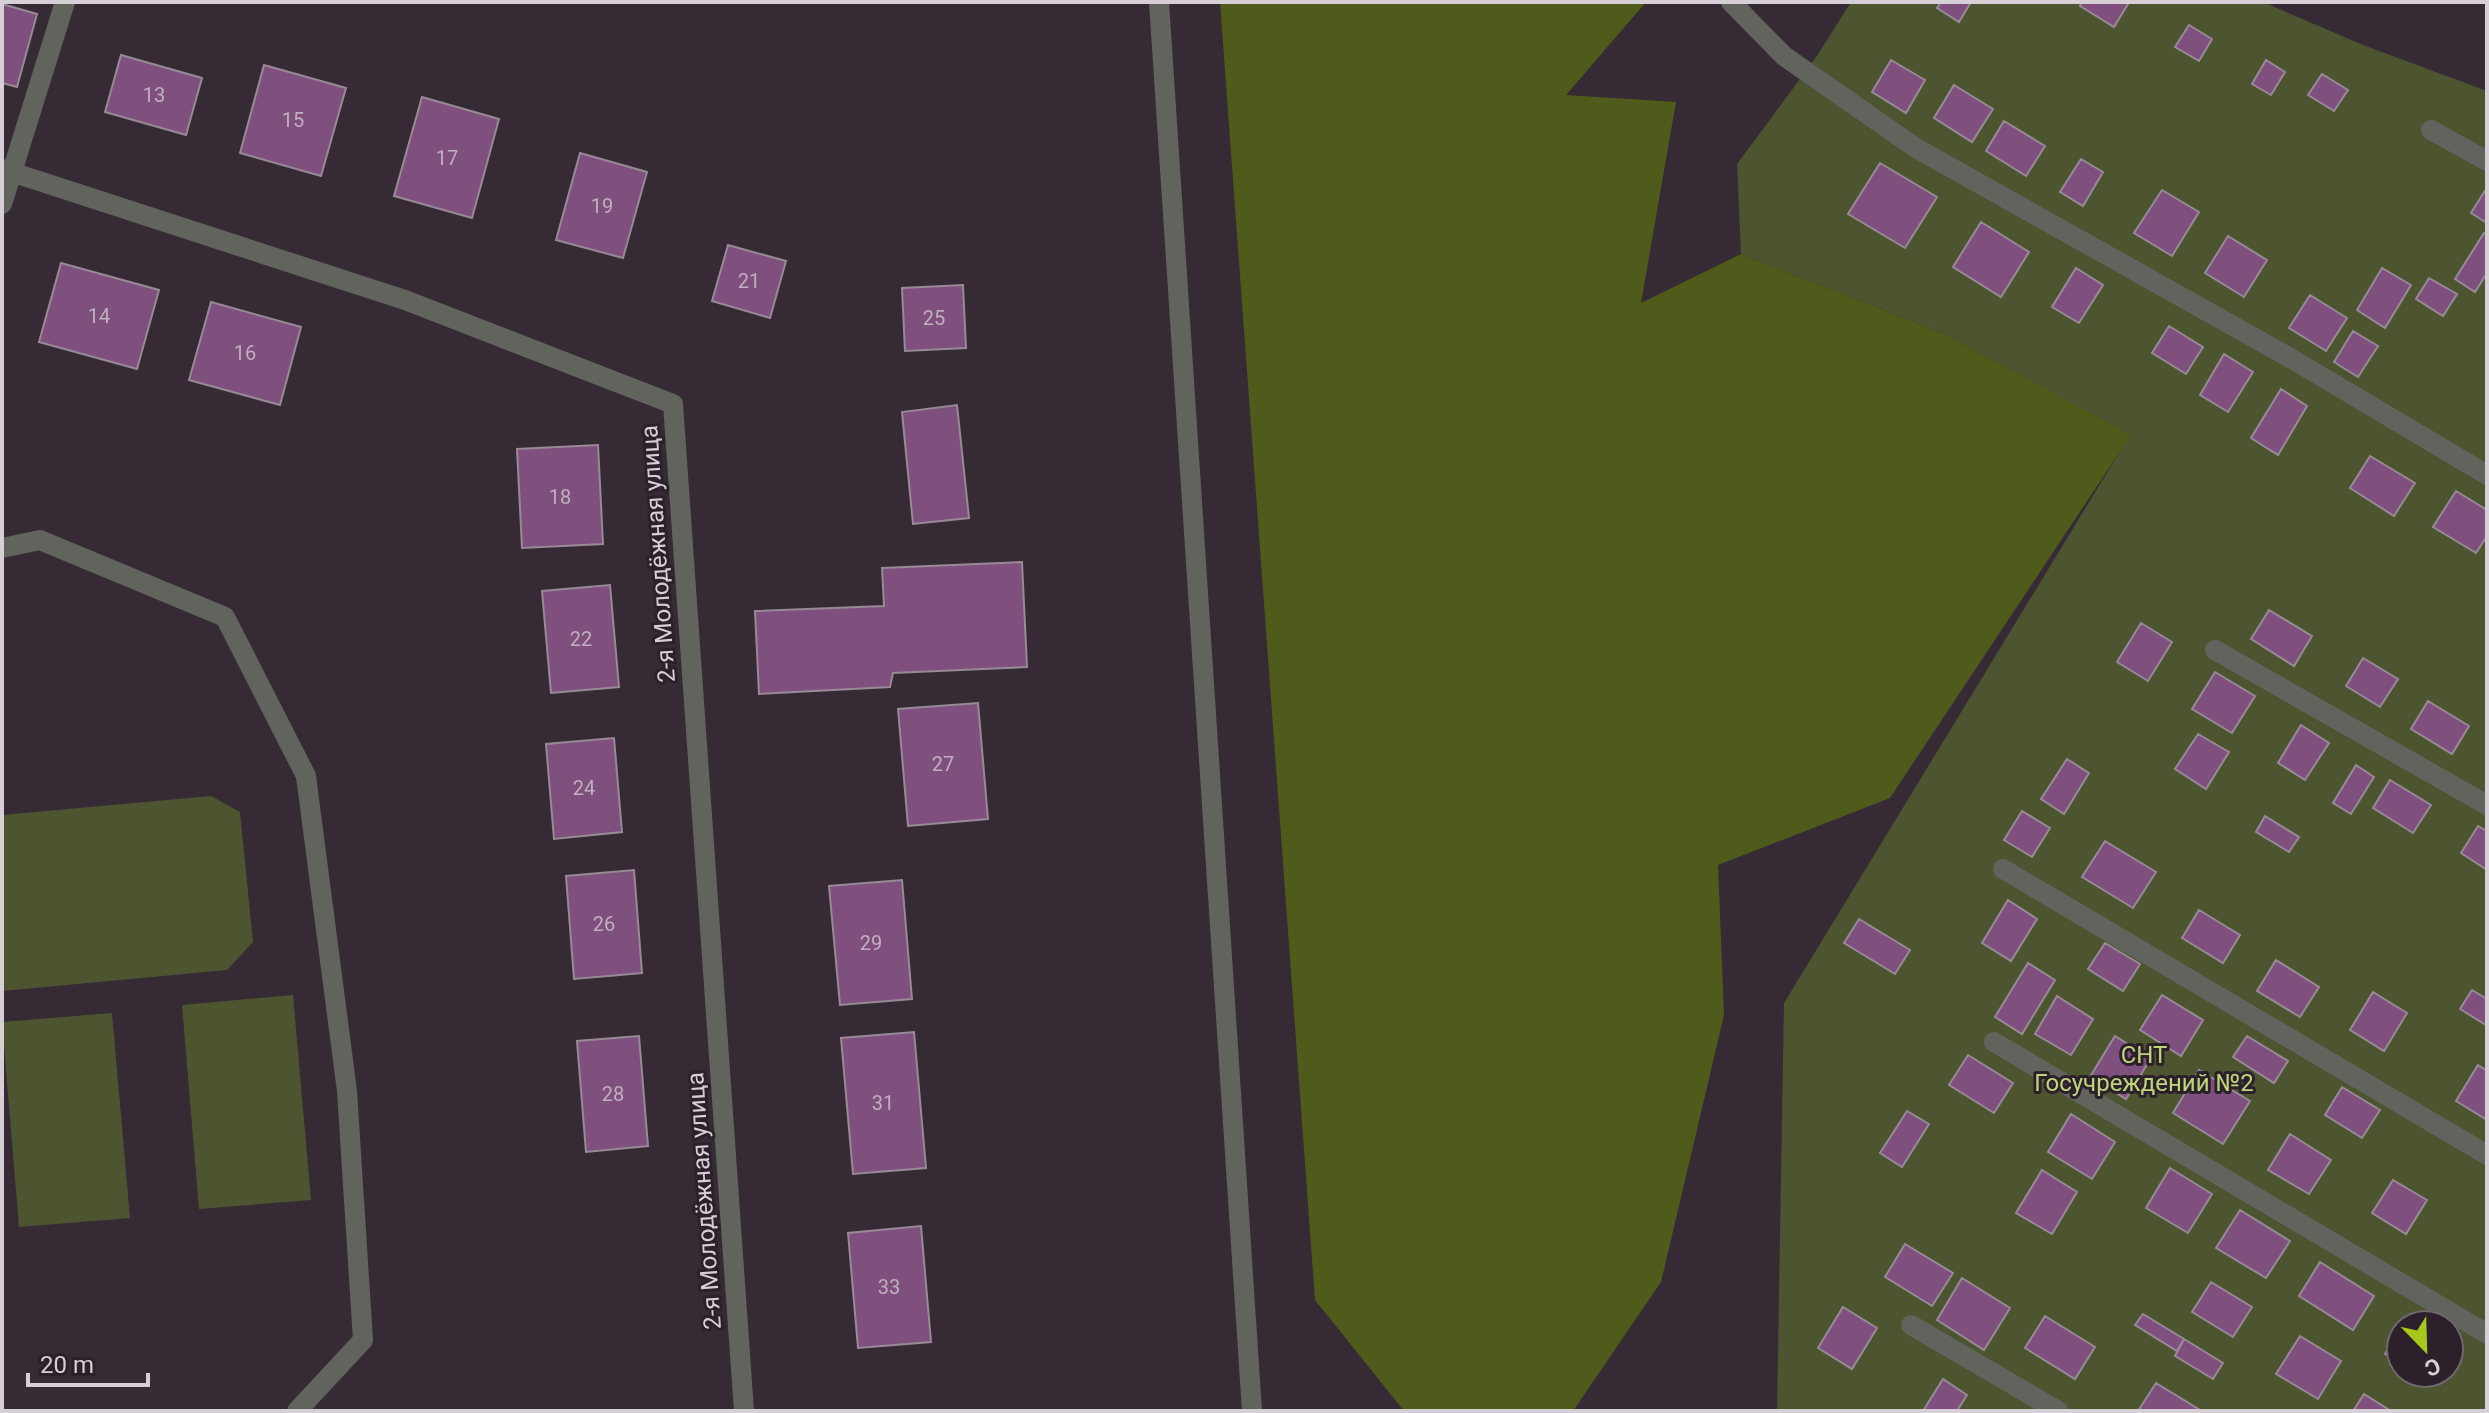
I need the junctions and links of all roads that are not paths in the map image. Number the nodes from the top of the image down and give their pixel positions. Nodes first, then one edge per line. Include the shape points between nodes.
1 (65, 2) edge
2 (1159, 2) edge
3 (1731, 2) edge
4 (2431, 130) dead end
5 (2487, 161) edge
6 (7, 170) edge
7 (2, 204) edge
8 (2487, 475) edge
9 (2, 548) edge
10 (2215, 650) dead end
11 (2487, 805) edge
12 (2003, 869) dead end
13 (1994, 1042) dead end
14 (2487, 1155) edge
15 (1911, 1325) dead end
16 (2487, 1334) edge
17 (297, 1411) edge
18 (744, 1411) edge
19 (1252, 1411) edge
20 (2058, 1411) edge

1 - 6 street
2 - 19 street
3 - 8 street via 1784,56 1916,148
4 - 5 street
6 - 7 street
6 - 18 street, 2-я Молодёжная улица via 405,300 673,404
9 - 17 street via 40,540 225,617 306,776 347,1091 363,1340
10 - 11 street
12 - 14 street
13 - 16 street
15 - 20 street

